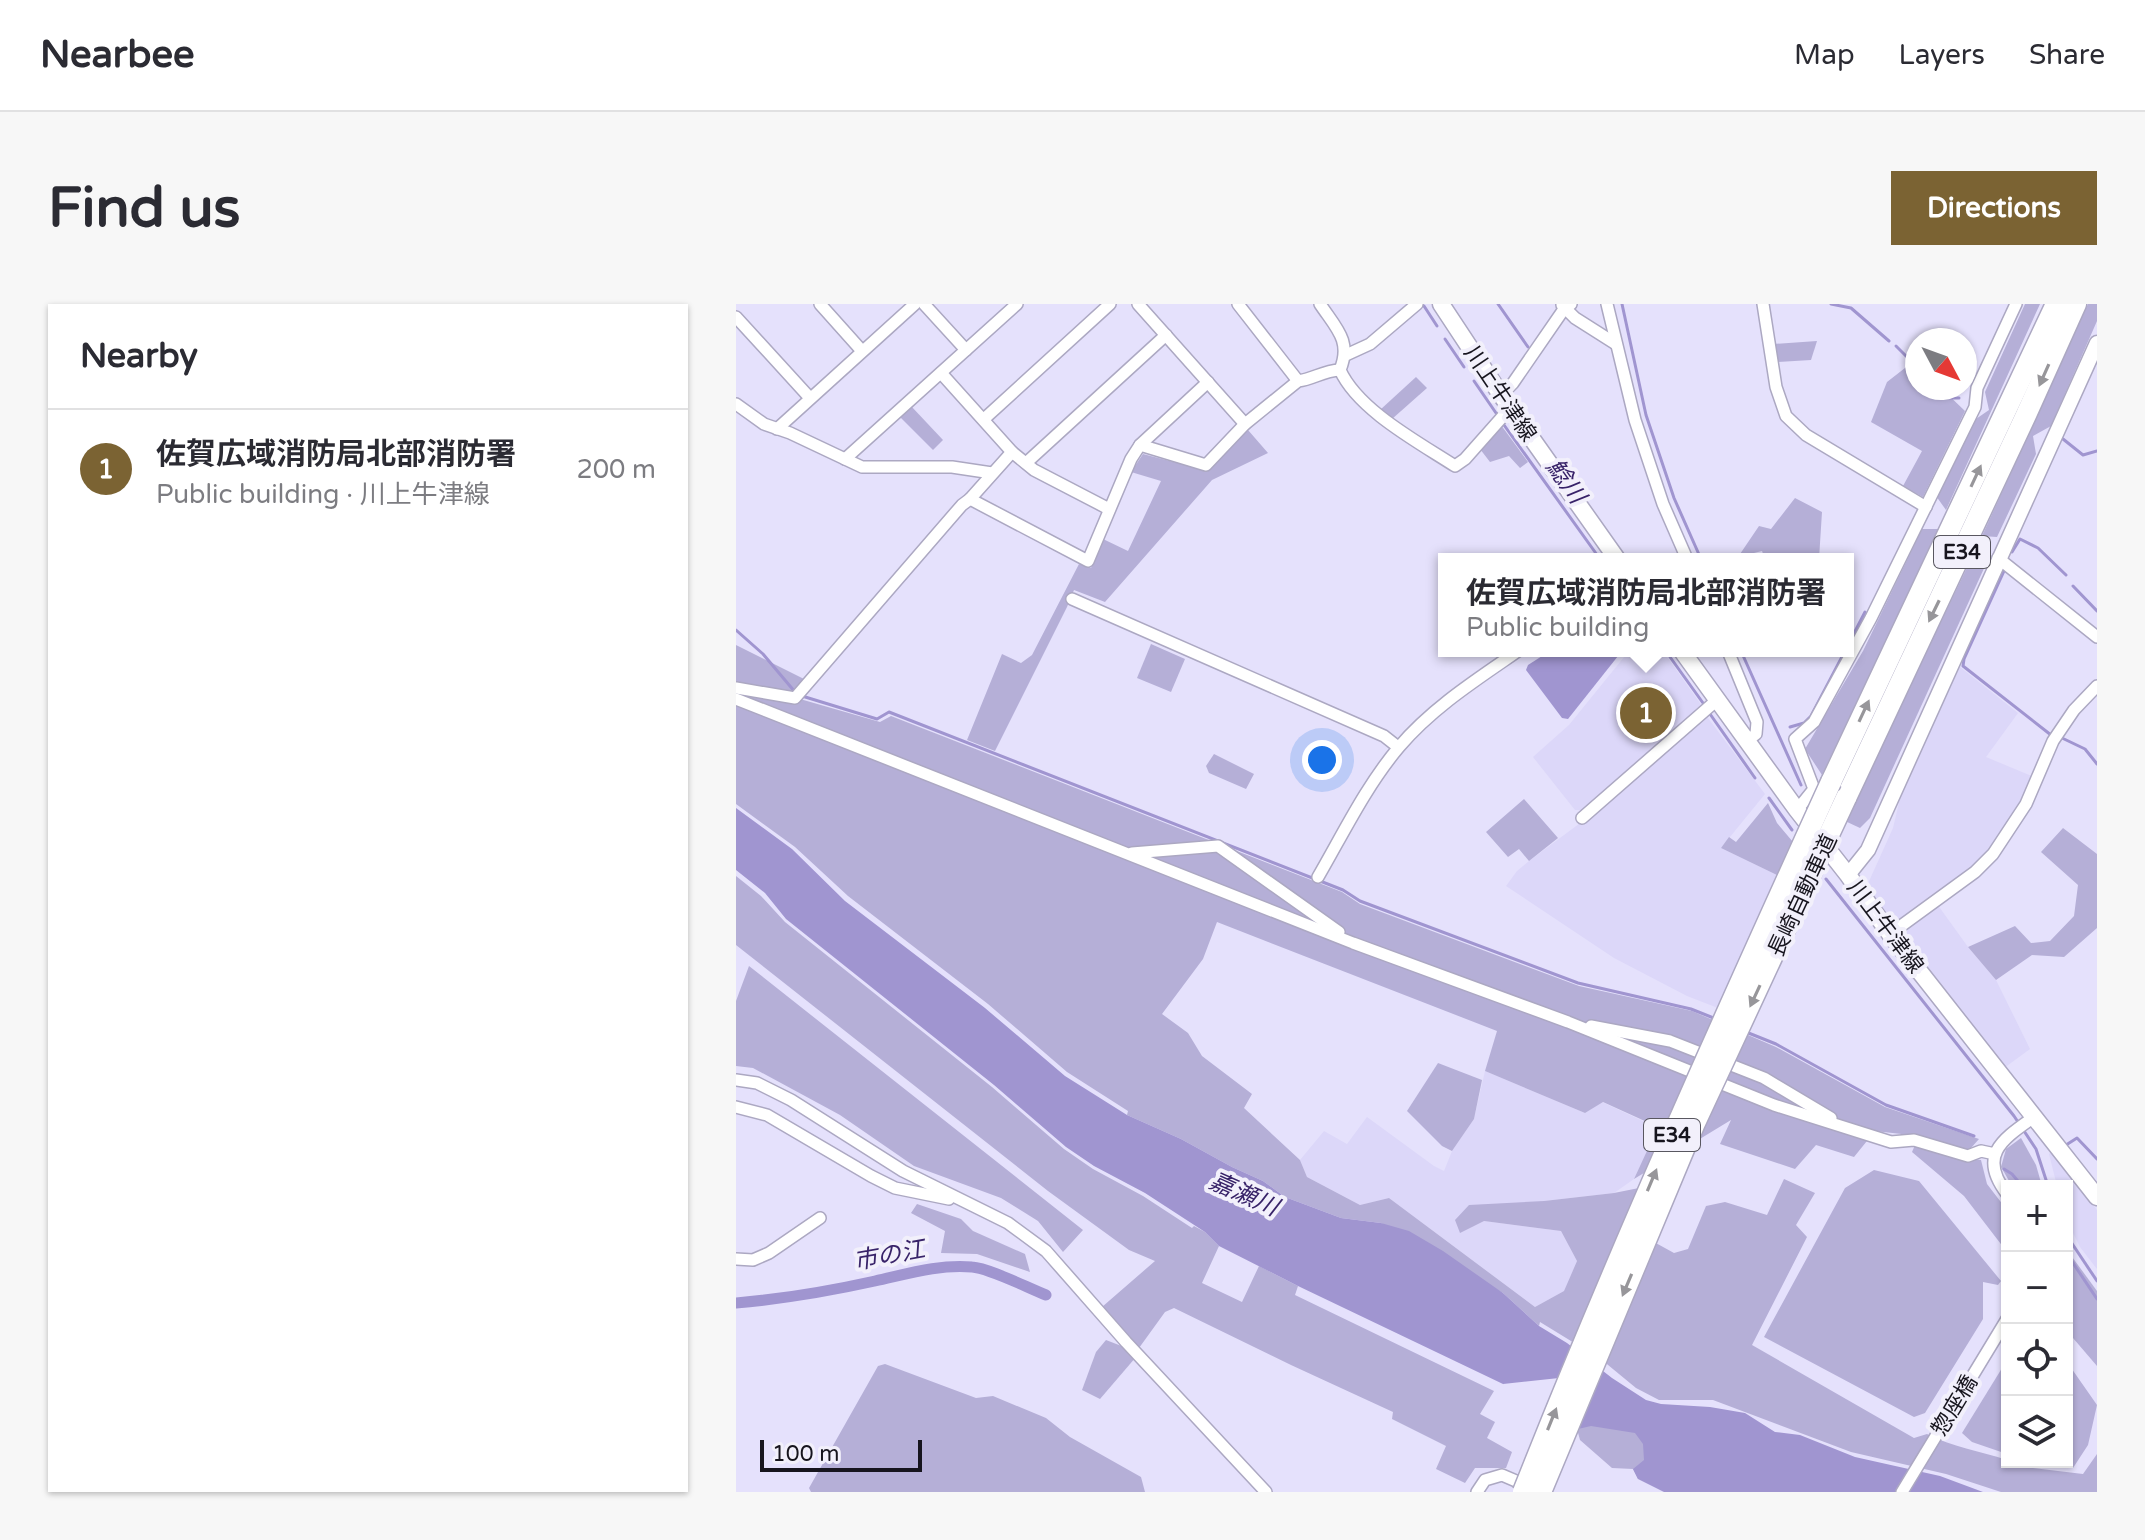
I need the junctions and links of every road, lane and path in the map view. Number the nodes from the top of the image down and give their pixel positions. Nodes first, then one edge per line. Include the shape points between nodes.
1 (820, 304) edge
2 (915, 304) edge
3 (924, 304) edge
4 (1017, 304) edge
5 (1110, 304) edge
6 (1138, 304) edge
7 (1238, 304) edge
8 (1320, 304) edge
9 (1417, 304) edge
10 (1441, 304) edge
11 (1607, 304) edge
12 (1763, 304) edge
13 (2016, 304) edge
14 (2056, 304) edge
15 (2076, 304) edge
16 (1565, 306) edge
17 (736, 317) edge
18 (1166, 335) junction
19 (2097, 343) edge
20 (1616, 344) junction
21 (966, 350) junction
22 (862, 351) junction
23 (1346, 355) junction
24 (1340, 370) junction
25 (941, 373) junction
26 (1298, 381) junction
27 (1208, 382) junction
28 (1501, 395) junction
29 (810, 398) junction
30 (736, 404) edge
31 (1512, 410) junction
32 (984, 419) junction
33 (1245, 424) junction
34 (777, 429) junction
35 (1140, 445) junction
36 (1012, 452) junction
37 (845, 459) junction
38 (1026, 463) junction
39 (992, 473) junction
40 (970, 499) junction
41 (1926, 507) junction
42 (1109, 509) junction
43 (1613, 553) edge
44 (1684, 553) edge
45 (1998, 558) junction
46 (1072, 599) dead end
47 (2097, 637) edge
48 (1854, 649) edge
49 (1509, 657) edge
50 (1690, 657) edge
51 (1730, 657) edge
52 (1850, 657) edge
53 (2097, 686) edge
54 (736, 688) edge
55 (736, 699) edge
56 (1717, 700) junction
57 (1747, 741) junction
58 (1398, 747) junction
59 (1797, 810) junction
60 (1582, 818) dead end
61 (1128, 854) junction
62 (1848, 875) junction
63 (1318, 877) dead end
64 (1890, 934) junction
65 (1353, 943) junction
66 (1568, 1022) junction
67 (736, 1080) edge
68 (736, 1107) edge
69 (2031, 1119) junction
70 (1848, 1128) junction
71 (1995, 1154) junction
72 (2094, 1185) edge
73 (2001, 1186) edge
74 (961, 1201) junction
75 (820, 1218) dead end
76 (736, 1259) edge
77 (2004, 1324) edge
78 (1266, 1492) edge
79 (1477, 1492) edge
80 (1523, 1492) edge
81 (1540, 1492) edge
82 (1902, 1492) edge

1 - 22 street
2 - 22 street
3 - 21 street
4 - 21 street
5 - 32 street
6 - 18 street
7 - 26 street
8 - 23 street via 1340,334
9 - 23 street via 1370,344
10 - 28 main road, 川上牛津線
11 - 20 street
12 - 41 street via 1786,416 1806,435
13 - 41 street via 1977,388 1975,407
80 -> 14 highway, 長崎自動車道 / E34, bridge via 1668,1142
15 -> 81 highway, 長崎自動車道 / E34, bridge via 1695,1123
16 - 20 street
16 - 28 street
17 - 29 street
18 - 27 street
18 - 38 street
19 - 45 street
20 - 44 street via 1653,476
21 - 25 street
22 - 29 street
23 - 24 street
24 - 26 street
24 - 31 street via 1347,385 1388,423 1455,466
25 - 32 street
25 - 37 street
26 - 33 street
27 - 33 street
27 - 35 street
28 - 31 main road, 川上牛津線
29 - 34 street
30 - 34 street
31 - 43 main road, 川上牛津線
32 - 36 street
33 - 35 street via 1206,465
34 - 37 street
35 - 42 street
36 - 38 street
36 - 39 street
37 - 39 street via 862,467 952,467
38 - 42 street
39 - 40 street
40 - 42 street via 1088,561
40 - 54 street via 795,698
41 - 48 street
45 - 47 street
45 - 62 street via 1868,850
46 - 58 street via 1384,736
49 - 58 street via 1459,692
50 - 56 main road, 川上牛津線
51 - 57 street via 1757,722 1756,734
52 - 59 street via 1814,722 1795,739 1814,789
53 - 64 street via 2053,741 2026,804 1993,854
55 - 61 street
56 - 57 main road, 川上牛津線
56 - 60 street
57 - 59 main road, 川上牛津線
58 - 63 street
59 - 62 main road, 川上牛津線
61 - 65 street
61 - 65 street via 1218,846
62 - 64 main road, 川上牛津線
64 - 69 main road, 川上牛津線
65 - 66 street
66 - 70 street via 1774,1105
66 - 70 street via 1670,1041 1764,1078
67 - 74 street via 757,1083 791,1100
68 - 74 street via 767,1115 895,1188
69 - 71 street via 2005,1138
69 - 72 main road, 川上牛津線
70 - 71 street via 1968,1156 1981,1151
71 - 73 street via 1993,1171
74 - 78 street via 1008,1223 1046,1251
75 - 76 street via 769,1253 753,1260
77 - 82 street, 惣座橋
79 - 81 street via 1485,1480 1502,1475

